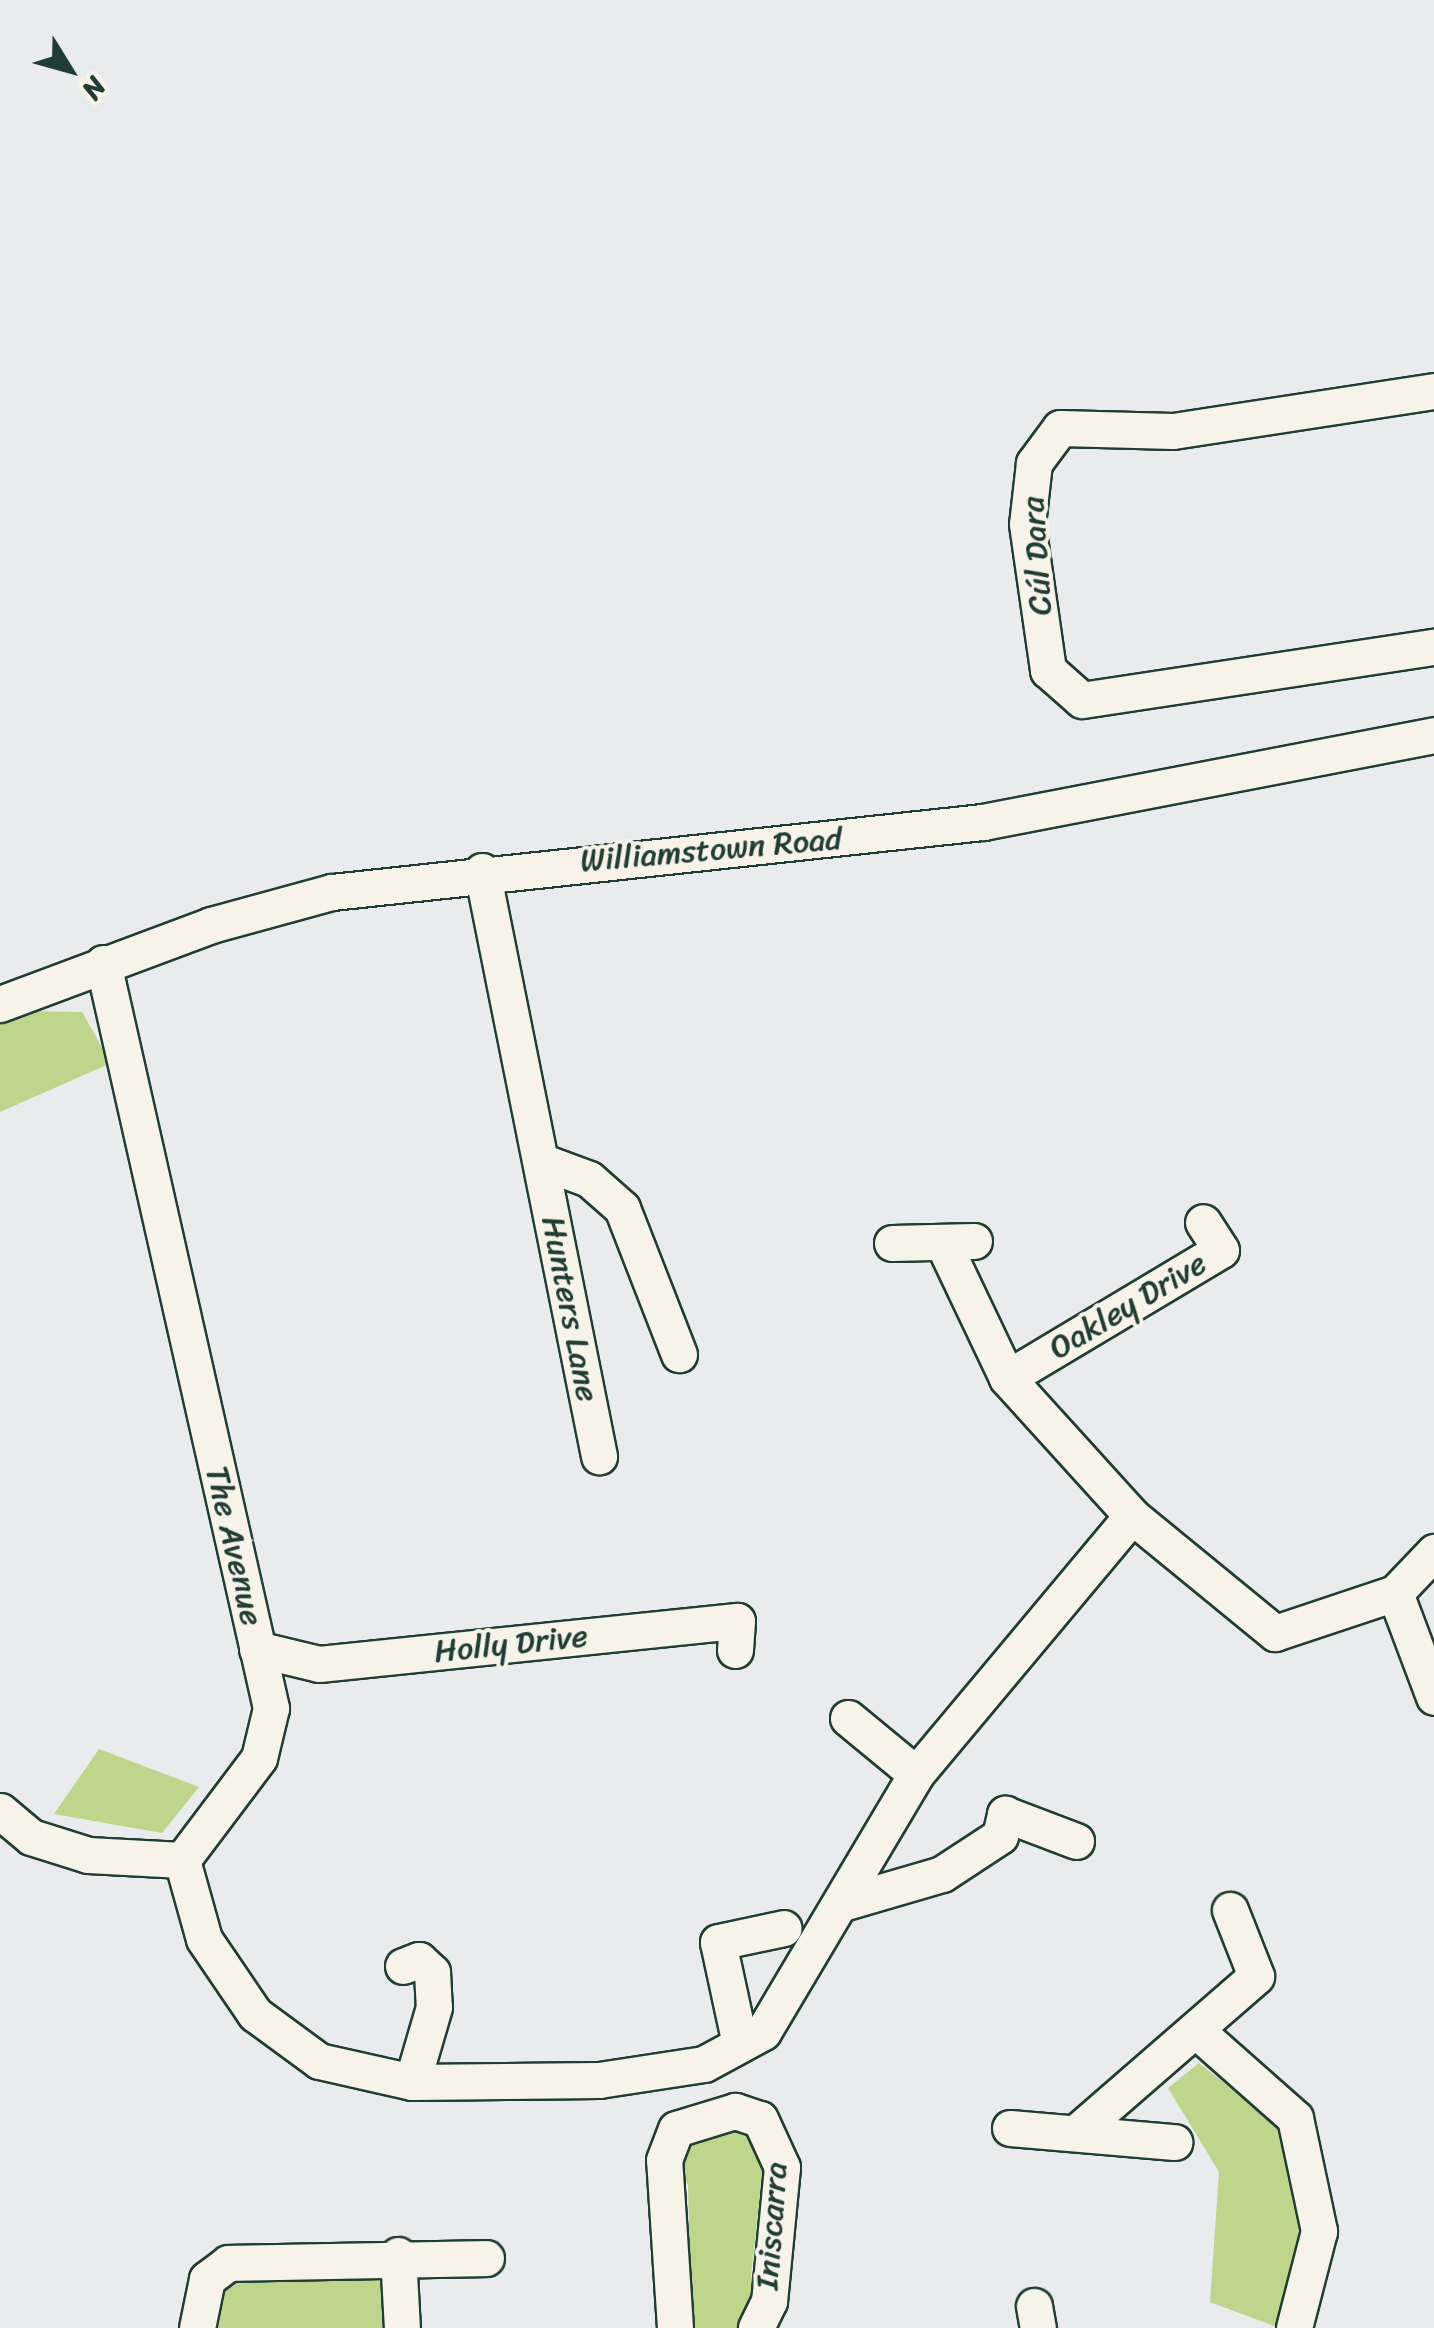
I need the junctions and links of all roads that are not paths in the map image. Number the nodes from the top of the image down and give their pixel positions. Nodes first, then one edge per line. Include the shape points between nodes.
1 (1434, 391) edge
2 (1434, 648) edge
3 (1434, 735) edge
4 (482, 871) junction
5 (103, 963) junction
6 (0, 1004) edge
7 (543, 1162) junction
8 (1204, 1222) dead end
9 (892, 1243) dead end
10 (680, 1354) dead end
11 (1006, 1378) junction
12 (600, 1456) dead end
13 (1132, 1516) junction
14 (1434, 1552) edge
15 (1395, 1593) junction
16 (257, 1649) junction
17 (735, 1650) dead end
18 (1434, 1697) edge
19 (848, 1718) dead end
20 (916, 1774) junction
21 (0, 1811) edge
22 (1076, 1841) dead end
23 (182, 1860) junction
24 (846, 1902) junction
25 (1230, 1910) dead end
26 (784, 1928) dead end
27 (403, 1966) dead end
28 (1199, 2033) junction
29 (740, 2044) junction
30 (412, 2082) junction
31 (1010, 2128) dead end
32 (1078, 2131) junction
33 (1174, 2142) dead end
34 (398, 2256) junction
35 (486, 2258) dead end
36 (196, 2328) edge
37 (402, 2328) edge
38 (675, 2328) edge
39 (756, 2328) edge
40 (1294, 2328) edge

1 - 2 street, Cúl Dara via 1173,430 1060,428 1034,463 1027,524 1048,670 1082,700
3 - 4 street, Williamstown Road via 983,822
4 - 5 street, Williamstown Road via 297,900
4 - 7 street, Hunters Lane
5 - 6 street, Williamstown Road
5 - 16 street, The Avenue
7 - 10 street, Hunters Lane via 588,1178 622,1208
7 - 12 street, Hunters Lane
8 - 11 street, Oakley Drive via 1222,1250
9 - 11 street via 959,1242 965,1282
11 - 13 street
13 - 15 street via 1275,1633
13 - 20 street
14 - 15 street
15 - 18 street
16 - 17 street, Holly Drive via 319,1664 737,1621
16 - 23 street, The Avenue via 271,1708 259,1758
19 - 20 street
20 - 24 street
21 - 23 street via 32,1837 88,1855
22 - 24 street via 1005,1814 1000,1836 942,1874
23 - 30 street via 204,1939 255,2014 319,2061
24 - 29 street via 763,2032
25 - 28 street via 1256,1976
26 - 29 street via 718,1942
27 - 30 street via 419,1960 432,1972 434,2007
28 - 32 street
28 - 40 street via 1295,2118 1319,2231
29 - 30 street via 704,2064 599,2080
31 - 32 street
32 - 33 street
34 - 35 street
34 - 36 street via 228,2263 207,2279
34 - 37 street
38 - 39 street, Iniscarra via 664,2160 676,2129 736,2110 760,2119 782,2167 769,2301

